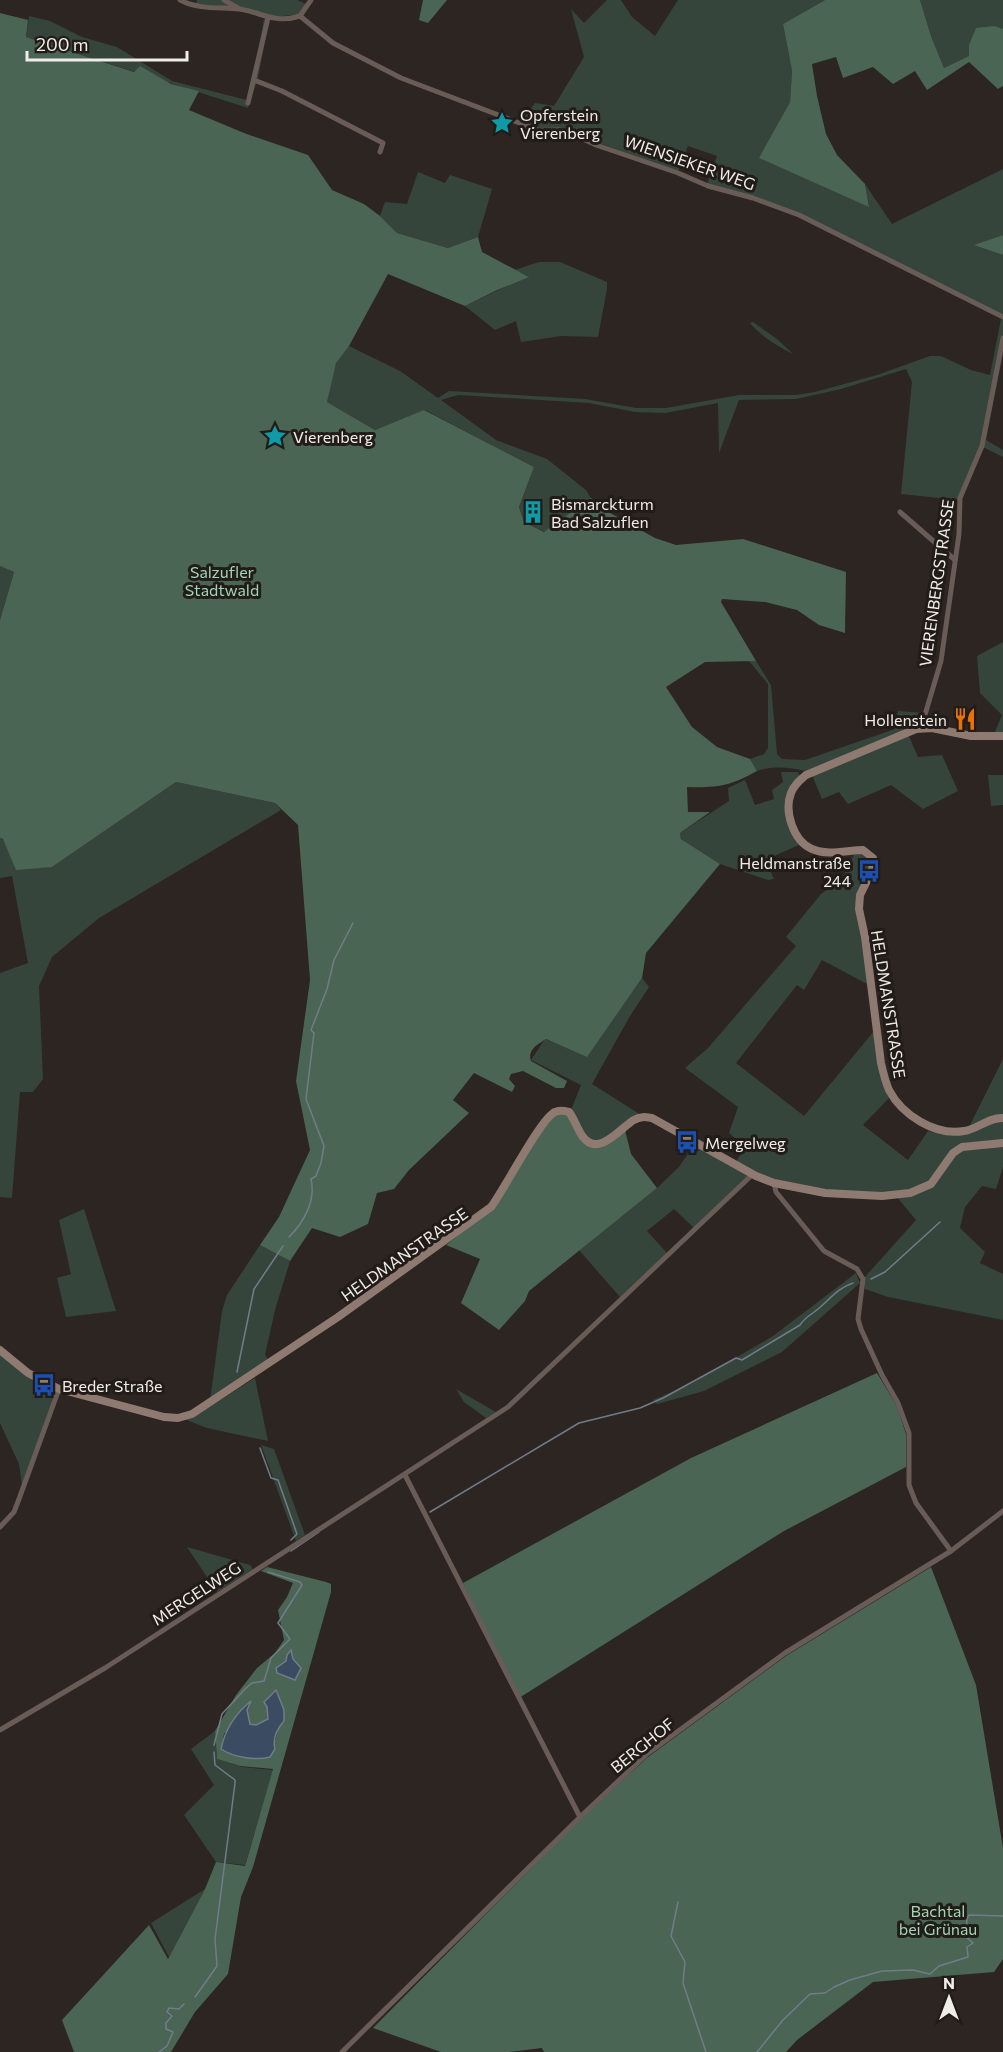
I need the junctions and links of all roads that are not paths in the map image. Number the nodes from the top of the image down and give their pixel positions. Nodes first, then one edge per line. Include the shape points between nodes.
1 (180, 0) edge
2 (224, 0) edge
3 (311, 0) edge
4 (241, 9) junction
5 (300, 16) junction
6 (267, 18) junction
7 (254, 80) junction
8 (248, 103) dead end
9 (380, 152) dead end
10 (1003, 317) edge
11 (1003, 338) edge
12 (900, 512) dead end
13 (955, 560) junction
14 (924, 728) junction
15 (1003, 736) edge
16 (1003, 1118) edge
17 (1003, 1143) edge
18 (753, 1174) junction
19 (774, 1183) junction
20 (0, 1350) edge
21 (59, 1389) junction
22 (405, 1475) junction
23 (1003, 1511) edge
24 (0, 1527) edge
25 (951, 1551) junction
26 (0, 1730) edge
27 (580, 1817) junction
28 (342, 2052) edge

1 - 4 street via 198,7
2 - 4 street
3 - 5 street
4 - 6 street
5 - 6 street via 285,20
5 - 10 street, WIENSIEKER WEG via 333,43 401,78 538,130 570,133 708,186 799,215
6 - 7 street
7 - 8 street
7 - 9 street via 383,143
11 - 13 street, VIERENBERGSTRASSE via 982,446 960,498
12 - 13 street
13 - 14 street, VIERENBERGSTRASSE via 941,662
14 - 15 main road via 971,736
14 - 16 main road, HELDMANSTRASSE via 813,771 797,782 788,811 798,837 812,849 827,853 863,850 873,858 859,909 881,1063 896,1099 928,1126 956,1132 975,1128 995,1117
17 - 19 main road, HELDMANSTRASSE via 962,1147 931,1184 910,1193 825,1193
18 - 19 main road, HELDMANSTRASSE
18 - 21 main road, HELDMANSTRASSE via 652,1118 633,1120 608,1142 596,1143 583,1137 569,1112 556,1111 538,1131 492,1207 338,1317 192,1414 164,1417
18 - 22 street, MERGELWEG via 508,1407
19 - 25 street via 776,1192 824,1251 857,1269 863,1279 858,1319 909,1433 909,1485 916,1503
20 - 21 main road, HELDMANSTRASSE via 28,1373
21 - 24 street via 14,1512
22 - 26 street, MERGELWEG via 105,1668
22 - 27 street
23 - 25 street, BERGHOF
25 - 27 street, BERGHOF via 785,1653 647,1754
27 - 28 street, BERGHOF

